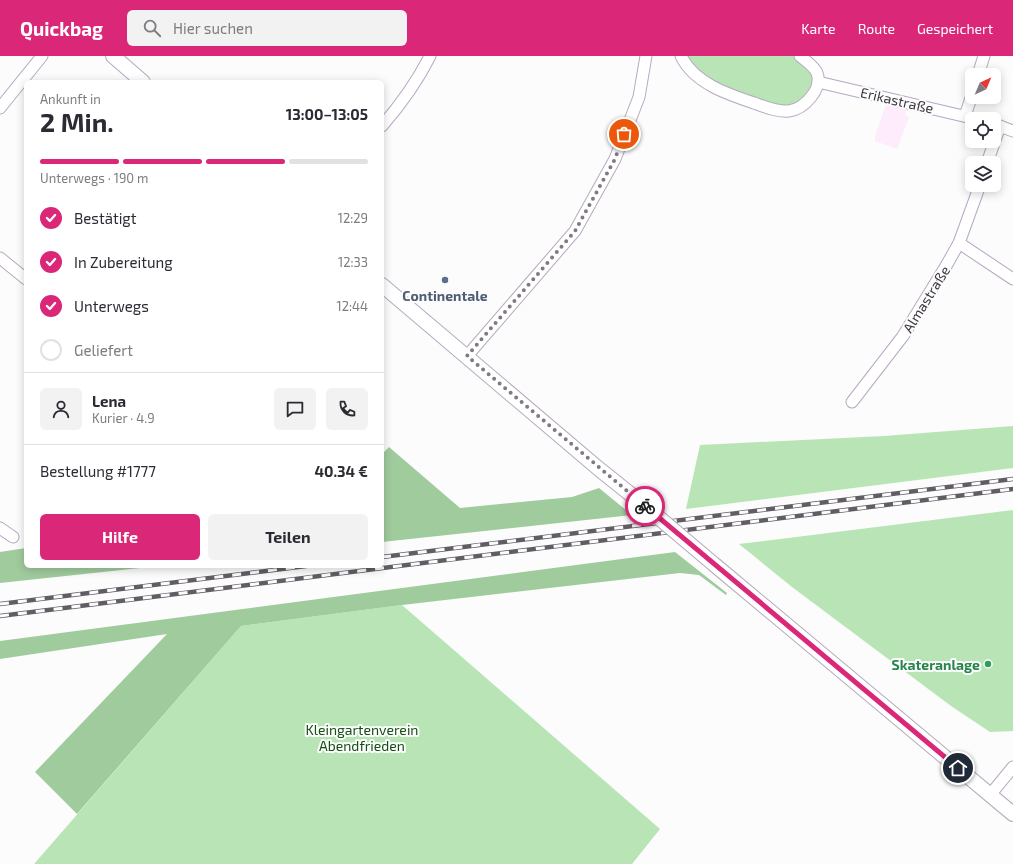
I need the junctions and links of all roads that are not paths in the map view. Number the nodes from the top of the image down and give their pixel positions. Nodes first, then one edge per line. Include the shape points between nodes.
1 (42, 56) edge
2 (112, 56) edge
3 (430, 56) edge
4 (646, 56) edge
5 (681, 56) edge
6 (800, 56) edge
7 (984, 56) edge
8 (980, 68) edge
9 (141, 80) edge
10 (818, 82) junction
11 (0, 108) edge
12 (965, 117) edge
13 (384, 124) edge
14 (1001, 126) edge
15 (1013, 131) edge
16 (978, 192) edge
17 (960, 243) junction
18 (0, 258) edge
19 (24, 277) edge
20 (1013, 279) edge
21 (384, 287) edge
22 (467, 356) junction
23 (852, 402) dead end
24 (0, 528) edge
25 (13, 537) dead end
26 (1013, 767) edge
27 (990, 795) junction
28 (1013, 814) edge

1 - 11 street
2 - 9 street
3 - 13 street via 400,106
4 - 22 street via 639,97 615,159 575,231
5 - 10 street via 685,65 705,82 724,92 773,110 789,111 808,103
6 - 10 street via 817,74
7 - 8 street
10 - 12 street, Erikastraße
14 - 15 street
16 - 17 street, Almastraße
17 - 20 street
17 - 23 street, Almastraße via 903,336
18 - 19 street
21 - 22 street
22 - 27 street, bridge
24 - 25 street
26 - 27 street
27 - 28 street

